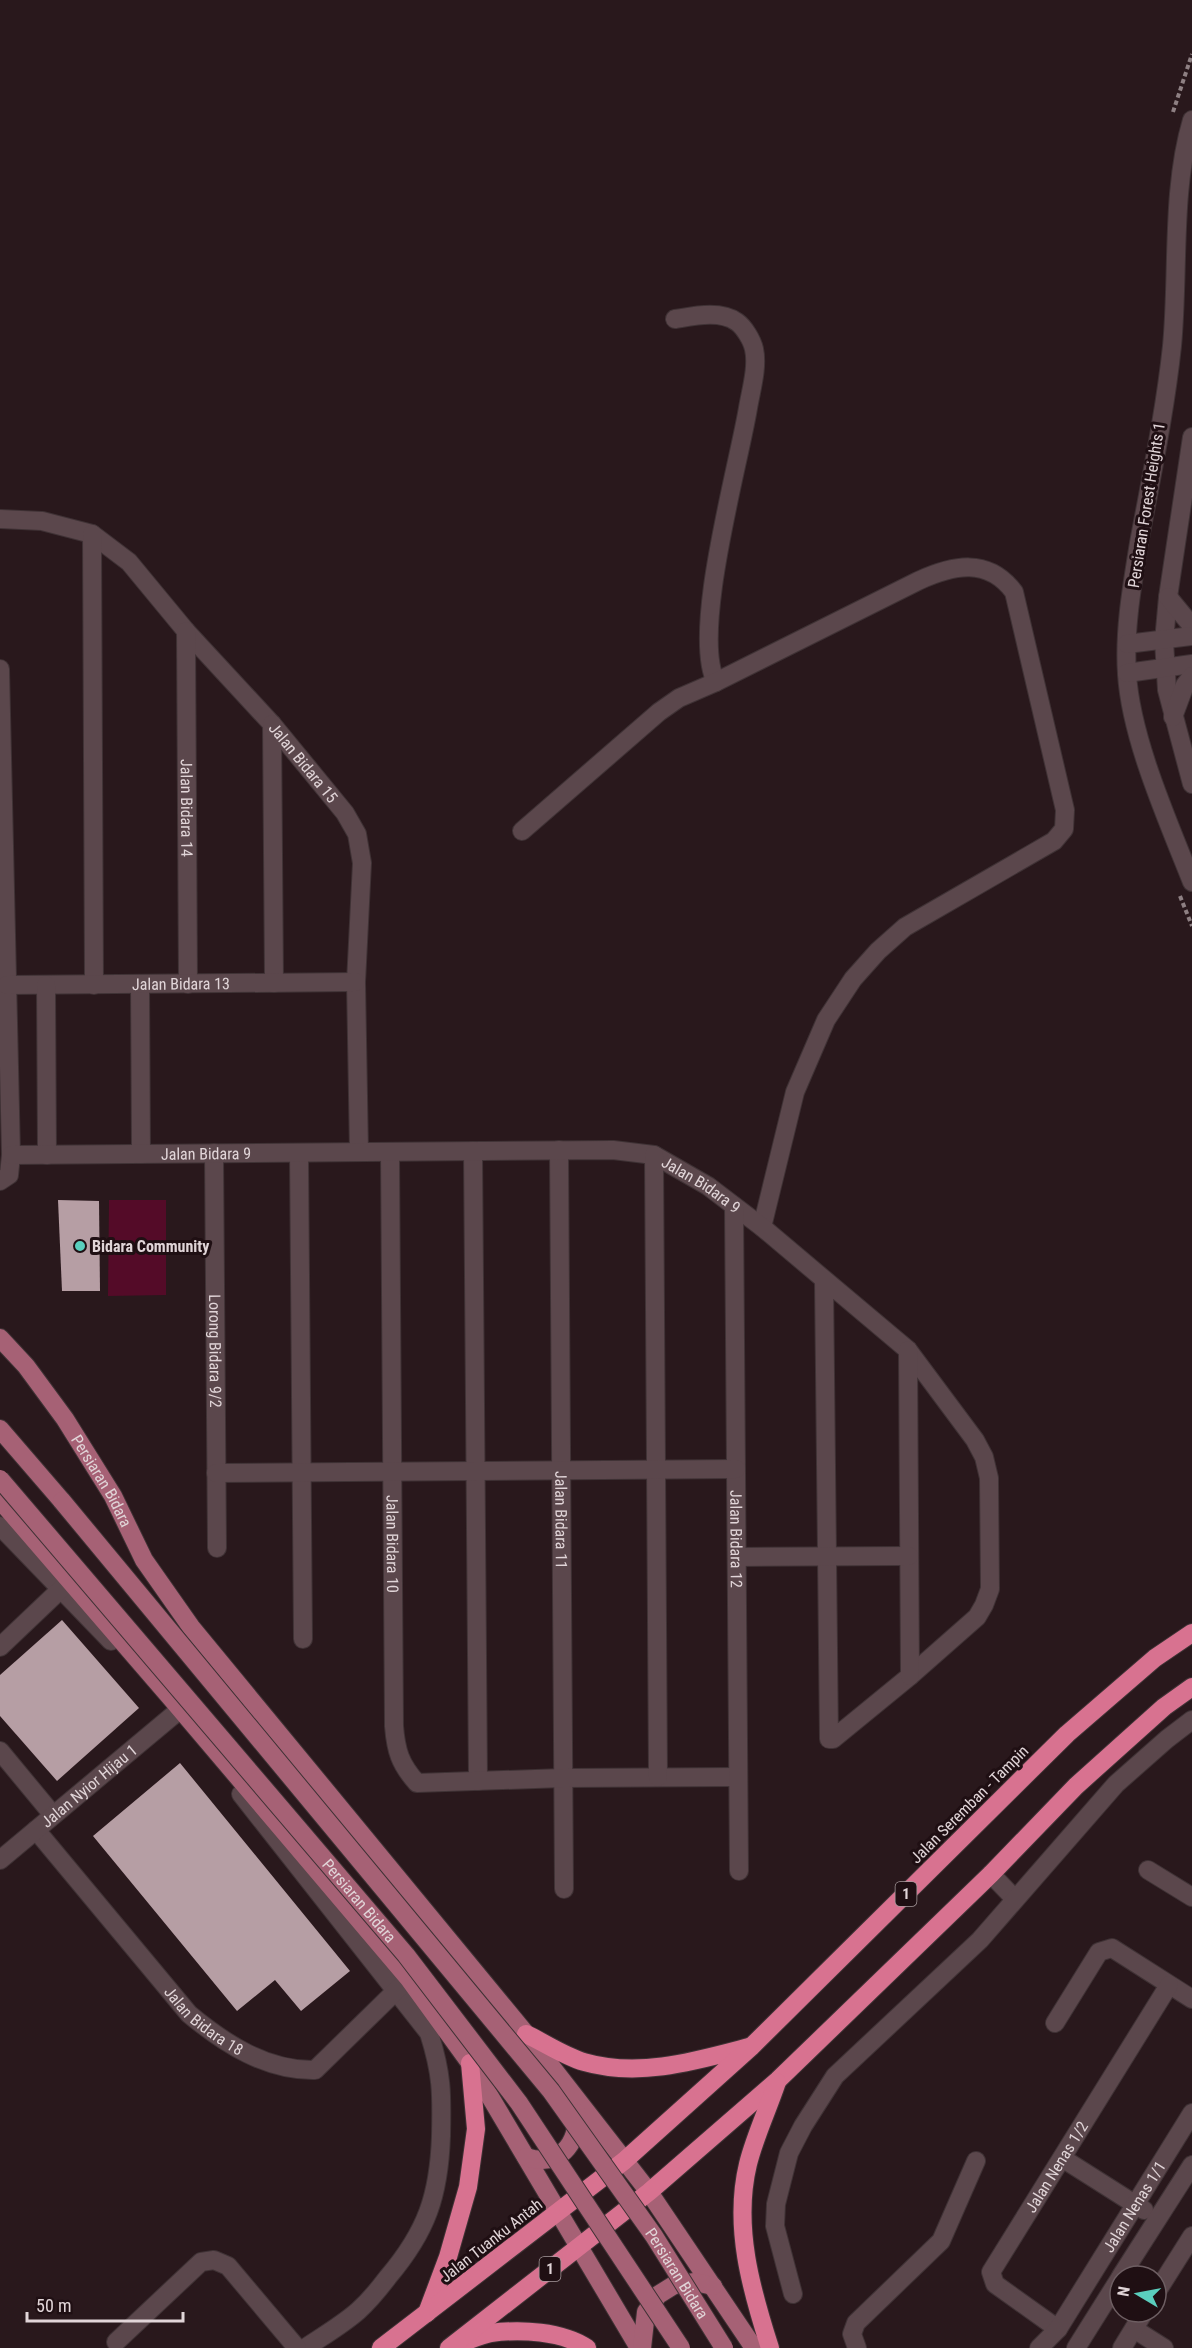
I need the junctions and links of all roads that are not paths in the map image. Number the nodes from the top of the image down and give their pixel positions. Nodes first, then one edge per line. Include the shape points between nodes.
1 (1192, 120) edge
2 (675, 319) dead end
3 (1192, 437) edge
4 (0, 519) edge
5 (92, 534) junction
6 (1168, 597) junction
7 (1192, 626) edge
8 (186, 631) junction
9 (1192, 636) edge
10 (1164, 641) junction
11 (1127, 644) junction
12 (1192, 664) edge
13 (0, 669) edge
14 (1165, 670) junction
15 (1127, 673) junction
16 (1192, 676) edge
17 (716, 682) junction
18 (0, 686) edge
19 (1173, 717) junction
20 (272, 724) junction
21 (1192, 784) edge
22 (522, 831) dead end
23 (1192, 882) edge
24 (356, 982) junction
25 (274, 983) junction
26 (140, 984) junction
27 (188, 984) junction
28 (7, 985) junction
29 (46, 985) junction
30 (94, 985) junction
31 (5, 1068) edge
32 (559, 1150) junction
33 (473, 1151) junction
34 (359, 1152) junction
35 (390, 1152) junction
36 (214, 1153) junction
37 (299, 1153) junction
38 (141, 1154) junction
39 (11, 1155) junction
40 (47, 1155) junction
41 (654, 1155) junction
42 (0, 1181) edge
43 (734, 1206) junction
44 (762, 1227) junction
45 (824, 1281) junction
46 (0, 1338) edge
47 (908, 1350) junction
48 (0, 1429) edge
49 (736, 1469) junction
50 (561, 1470) junction
51 (656, 1470) junction
52 (476, 1471) junction
53 (393, 1472) junction
54 (216, 1473) junction
55 (302, 1473) junction
56 (0, 1479) edge
57 (0, 1500) edge
58 (0, 1526) edge
59 (217, 1548) dead end
60 (909, 1556) junction
61 (737, 1557) junction
62 (826, 1557) junction
63 (62, 1588) junction
64 (1192, 1633) edge
65 (303, 1639) dead end
66 (0, 1647) edge
67 (910, 1676) junction
68 (1192, 1687) edge
69 (177, 1712) junction
70 (1192, 1720) edge
71 (0, 1751) edge
72 (658, 1777) junction
73 (738, 1777) junction
74 (563, 1778) junction
75 (477, 1781) junction
76 (53, 1815) junction
77 (36, 1830) junction
78 (0, 1860) edge
79 (1148, 1870) dead end
80 (739, 1871) dead end
81 (991, 1874) junction
82 (564, 1889) dead end
83 (1192, 1897) edge
84 (1015, 1899) junction
85 (403, 1985) junction
86 (1169, 1985) junction
87 (1192, 1999) edge
88 (1054, 2023) dead end
89 (526, 2034) junction
90 (751, 2047) junction
91 (470, 2063) junction
92 (778, 2080) junction
93 (574, 2096) junction
94 (1192, 2113) edge
95 (526, 2157) junction
96 (1062, 2158) junction
97 (624, 2161) junction
98 (976, 2161) dead end
99 (1192, 2165) edge
100 (649, 2192) junction
101 (1135, 2204) junction
102 (558, 2212) junction
103 (1158, 2218) junction
104 (1192, 2236) edge
105 (579, 2247) junction
106 (1131, 2264) edge
107 (1168, 2274) edge
108 (712, 2286) junction
109 (793, 2294) dead end
110 (1108, 2302) edge
111 (426, 2315) junction
112 (1136, 2324) edge
113 (1145, 2324) edge
114 (1058, 2329) junction
115 (116, 2342) dead end
116 (450, 2347) edge
117 (297, 2348) edge
118 (305, 2348) edge
119 (381, 2348) edge
120 (587, 2348) edge
121 (640, 2348) edge
122 (681, 2348) edge
123 (724, 2348) edge
124 (754, 2348) edge
125 (770, 2348) edge
126 (857, 2348) edge
127 (1039, 2348) edge
128 (1076, 2348) edge
129 (1122, 2348) edge
130 (1164, 2348) edge

1 - 11 street, Persiaran Forest Heights 1 via 1183,156 1170,367 1133,582
2 - 17 street via 721,315 738,322 754,349 744,433 708,628 710,671
3 - 6 street
4 - 5 street, Jalan Bidara 15 via 42,521
5 - 8 street, Jalan Bidara 15 via 129,562
5 - 30 street
6 - 7 street
6 - 10 street
8 - 20 street, Jalan Bidara 15
8 - 27 street, Jalan Bidara 14
9 - 10 street
10 - 11 street
10 - 14 street
11 - 15 street, Persiaran Forest Heights 1
12 - 14 street
13 - 18 street
14 - 15 street
14 - 19 street
15 - 23 street, Persiaran Forest Heights 1 via 1140,737
16 - 19 street
17 - 22 street via 679,698 659,712
17 - 44 street via 942,570 984,569 995,573 1014,592 1065,810 1064,829 1054,841 905,927 853,979 826,1020 795,1092
18 - 28 street
19 - 21 street
20 - 24 street, Jalan Bidara 15 via 345,813 357,834 362,863
20 - 25 street
24 - 25 street, Jalan Bidara 13
24 - 34 street, Jalan Bidara 15
25 - 27 street, Jalan Bidara 13
26 - 27 street, Jalan Bidara 13
26 - 30 street, Jalan Bidara 13
26 - 38 street
28 - 29 street, Jalan Bidara 13
28 - 31 street
29 - 30 street, Jalan Bidara 13
29 - 40 street
31 - 39 street
32 - 33 street, Jalan Bidara 9
32 - 41 street, Jalan Bidara 9
32 - 50 street, Jalan Bidara 11
33 - 35 street, Jalan Bidara 9
33 - 52 street
34 - 35 street, Jalan Bidara 9
34 - 37 street, Jalan Bidara 9
35 - 53 street, Jalan Bidara 10
36 - 37 street, Jalan Bidara 9
36 - 38 street, Jalan Bidara 9
36 - 54 street, Lorong Bidara 9/2
37 - 55 street
38 - 40 street, Jalan Bidara 9
39 - 40 street, Jalan Bidara 9
39 - 42 street via 9,1175
41 - 43 street, Jalan Bidara 9
41 - 51 street
43 - 44 street, Jalan Bidara 9
43 - 49 street, Jalan Bidara 12
44 - 45 street, Jalan Bidara 9
45 - 47 street, Jalan Bidara 9
45 - 62 street
46 - 89 main road, Persiaran Bidara via 65,1419 113,1496 144,1560 191,1627
47 - 60 street
47 - 67 street, Jalan Bidara 9 via 975,1440 984,1457 990,1490 990,1589 984,1605 977,1617
48 - 123 main road, Persiaran Bidara, bridge via 551,2091 654,2236
49 - 51 street
49 - 61 street, Jalan Bidara 12
50 - 51 street
50 - 52 street
50 - 74 street, Jalan Bidara 11
51 - 72 street
52 - 53 street
52 - 75 street
53 - 55 street
53 - 75 street, Jalan Bidara 10 via 396,1749 417,1783
54 - 55 street
54 - 59 street, Lorong Bidara 9/2
55 - 65 street
56 - 122 main road, Persiaran Bidara, bridge via 406,1955 519,2103
57 - 85 main road, Persiaran Bidara via 171,1698
58 - 63 street
60 - 62 street
60 - 67 street
61 - 62 street
61 - 73 street, Jalan Bidara 12
62 - 67 street, Jalan Bidara 9 via 827,1739 832,1739
63 - 66 street
63 - 69 street
64 - 90 highway, Jalan Seremban - Tampin / 1 via 1155,1658 1067,1734
68 - 81 highway, 1 via 1076,1786
69 - 76 street, Jalan Nyior Hijau 1
69 - 85 street
70 - 84 street via 1116,1784
71 - 76 street
72 - 73 street, Jalan Bidara 10
72 - 74 street, Jalan Bidara 10
73 - 80 street, Jalan Bidara 12
74 - 75 street, Jalan Bidara 10
74 - 82 street, Jalan Bidara 11
76 - 77 street, Jalan Nyior Hijau 1
77 - 78 street, Jalan Nyior Hijau 1
77 - 85 street, Jalan Bidara 18 via 189,2014 214,2035 253,2056 300,2071 315,2070
79 - 83 street
81 - 84 street
81 - 92 highway, 1
84 - 109 street via 980,1940 835,2076 802,2126 789,2153 776,2204 775,2226
85 - 91 main road, Persiaran Bidara
85 - 118 street via 429,2033 439,2065 443,2096 435,2194 423,2228 406,2256 358,2311
86 - 87 street
86 - 88 street via 1112,1948 1099,1952
86 - 96 street, Jalan Nenas 1/2
89 - 90 highway via 583,2061 611,2068 642,2069 697,2061
89 - 93 main road, Persiaran Bidara
90 - 97 highway, Jalan Seremban - Tampin / 1
91 - 95 main road, Persiaran Bidara
91 - 111 highway via 476,2129 468,2187
92 - 100 highway, 1
92 - 125 highway via 748,2164 743,2206 744,2250
93 - 95 main road via 577,2116 572,2138 563,2152 553,2161
93 - 97 main road, Persiaran Bidara
94 - 101 street, Jalan Nenas 1/1
95 - 102 main road, Persiaran Bidara
96 - 101 street
96 - 114 street, Jalan Nenas 1/2 via 991,2272 994,2284
97 - 100 main road, Persiaran Bidara
97 - 102 highway, Jalan Tuanku Antah / 1
98 - 126 street via 941,2241 856,2323 852,2334
99 - 103 street
100 - 105 highway, 1
100 - 108 main road, Persiaran Bidara
101 - 103 street
101 - 114 street, Jalan Nenas 1/1
102 - 105 main road, Persiaran Bidara
102 - 111 highway, Jalan Tuanku Antah / 1
103 - 106 street
104 - 107 street
105 - 116 highway, 1
105 - 121 main road, Persiaran Bidara
108 - 121 main road via 695,2282 674,2285 658,2295 645,2312
108 - 124 main road, Persiaran Bidara
110 - 128 street
111 - 119 highway, Jalan Tuanku Antah / 1
112 - 129 street
113 - 130 street
114 - 127 street, Jalan Nenas 1/1
115 - 117 street via 201,2262 214,2260 228,2266
116 - 120 highway via 489,2334 518,2331 576,2341

